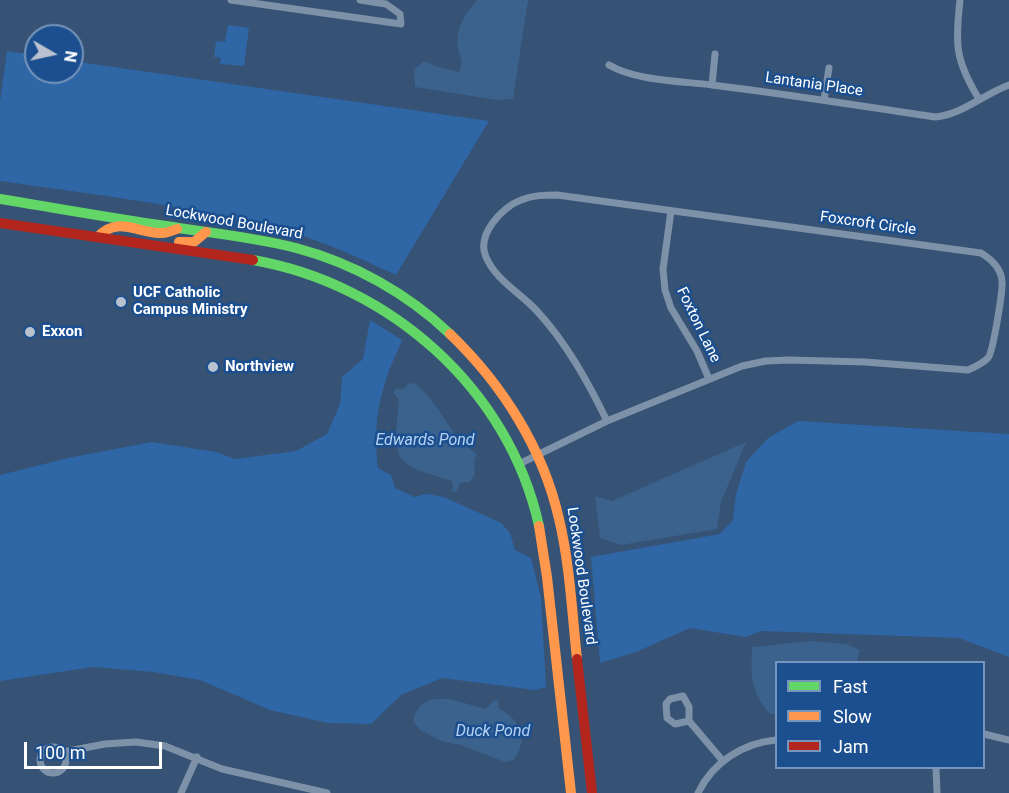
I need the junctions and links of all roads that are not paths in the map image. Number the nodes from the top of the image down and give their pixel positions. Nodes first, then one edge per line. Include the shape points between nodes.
1 (231, 0) edge
2 (360, 0) edge
3 (960, 0) edge
4 (715, 54) dead end
5 (609, 65) dead end
6 (830, 68) dead end
7 (712, 85) junction
8 (1009, 85) edge
9 (979, 99) junction
10 (825, 100) junction
11 (0, 199) edge
12 (671, 211) junction
13 (0, 223) edge
14 (180, 228) junction
15 (206, 232) junction
16 (98, 237) junction
17 (123, 241) junction
18 (337, 262) junction
19 (328, 281) junction
20 (709, 379) junction
21 (607, 421) junction
22 (537, 454) junction
23 (519, 464) junction
24 (689, 721) dead end
25 (985, 734) edge
26 (775, 740) edge
27 (1009, 740) edge
28 (63, 752) dead end
29 (197, 758) junction
30 (723, 761) junction
31 (936, 769) edge
32 (181, 793) edge
33 (327, 793) edge
34 (571, 793) edge
35 (592, 793) edge
36 (698, 793) edge
37 (937, 793) edge

1 - 2 street via 400,24 400,14 386,4
3 - 9 street via 956,43 960,61
4 - 7 street
5 - 7 street, Lantania Place via 619,71
6 - 10 street
7 - 10 street, Lantania Place
8 - 9 street, Lantania Place
9 - 10 street, Lantania Place via 948,116 935,117
11 - 14 main road, Lockwood Boulevard
12 - 20 street, Foxton Lane via 663,269 665,290
12 - 20 street, Foxcroft Circle via 981,253 991,258 1002,280 989,357 968,370 865,362 766,361
12 - 21 street, Foxcroft Circle via 538,195 503,210 484,241 484,255 493,269 536,310 558,338
13 - 16 main road
14 - 15 main road, Lockwood Boulevard
14 - 16 main road via 163,233 117,226 106,228
15 - 17 main road via 190,244 135,236
15 - 18 main road, Lockwood Boulevard via 286,245
16 - 17 main road
17 - 19 main road via 282,266
18 - 19 main road
18 - 22 main road, Lockwood Boulevard via 406,298 442,326 493,380
19 - 23 main road via 376,304 451,363 485,404
20 - 21 street, Foxcroft Circle
21 - 22 street, Foxcroft Circle
22 - 23 street, Foxcroft Circle
22 - 35 main road, Lockwood Boulevard via 563,537
23 - 34 main road via 543,546
24 - 30 street
25 - 27 street
26 - 30 street via 743,748
28 - 29 street via 136,742
29 - 32 street
29 - 33 street via 222,769
30 - 36 street
31 - 37 street

